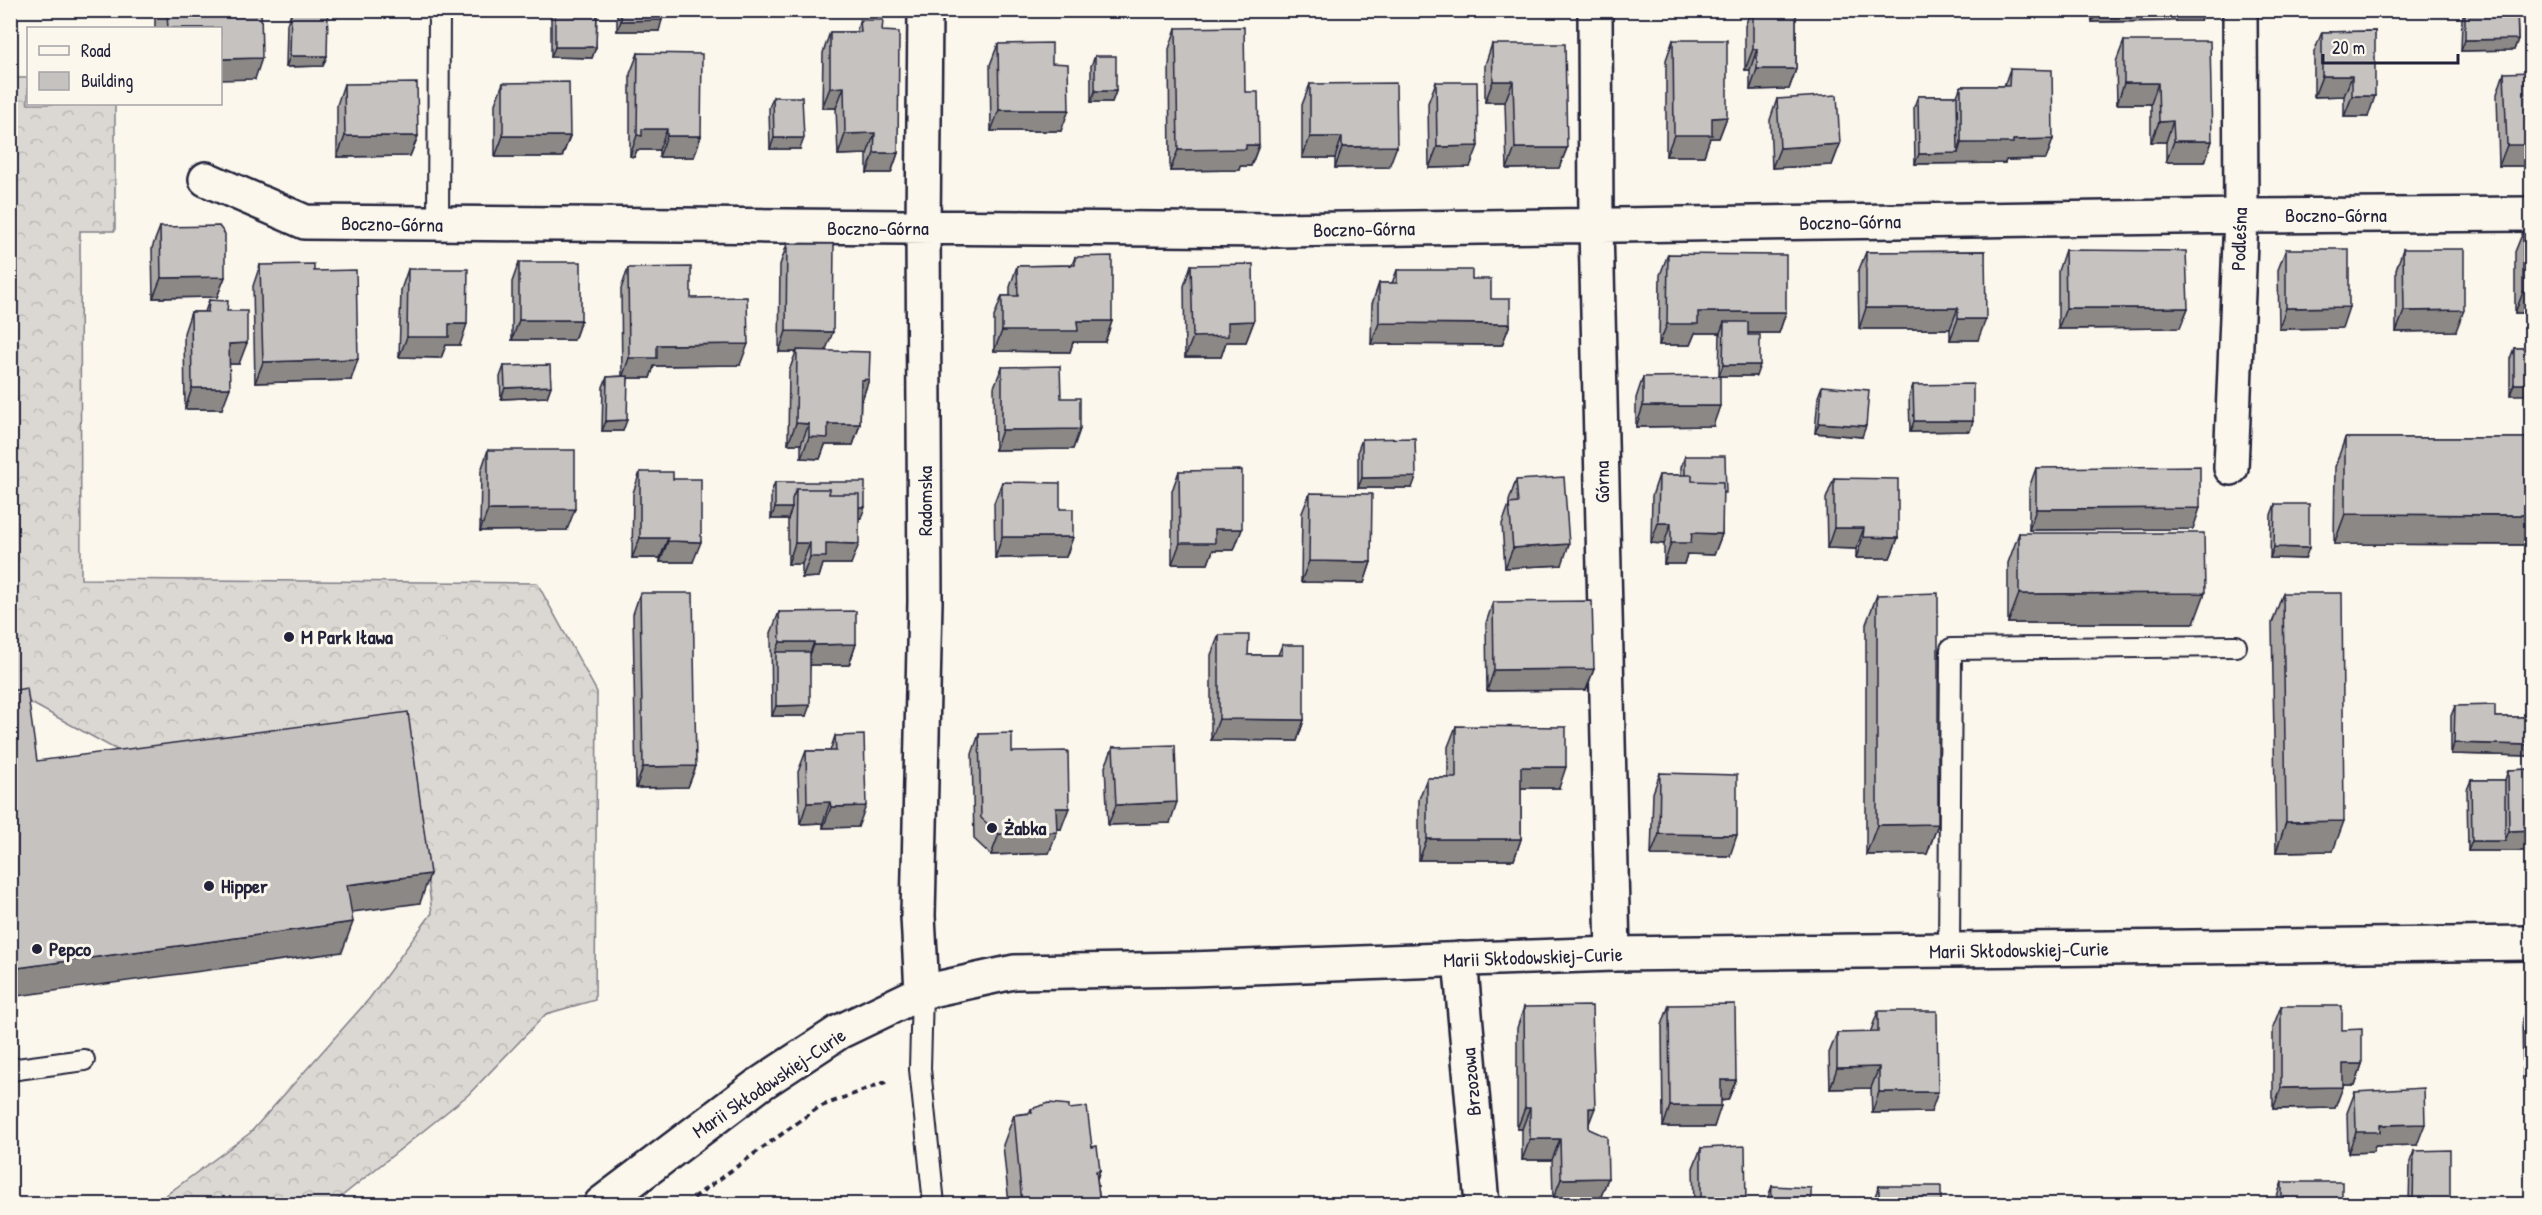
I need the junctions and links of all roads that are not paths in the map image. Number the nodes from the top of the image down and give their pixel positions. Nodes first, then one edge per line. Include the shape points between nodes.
1 (439, 10) edge
2 (926, 10) edge
3 (1595, 10) edge
4 (2240, 10) edge
5 (206, 179) dead end
6 (2532, 214) edge
7 (2241, 216) junction
8 (438, 224) junction
9 (1596, 226) junction
10 (923, 229) junction
11 (2230, 468) dead end
12 (2236, 646) dead end
13 (2532, 943) edge
14 (1950, 950) junction
15 (1613, 954) junction
16 (1460, 959) junction
17 (922, 992) junction
18 (84, 1060) dead end
19 (10, 1070) edge
20 (601, 1204) edge
21 (934, 1204) edge
22 (1482, 1204) edge

1 - 8 lane
2 - 10 street, Radomska
3 - 9 street, Górna
4 - 7 street, Podleśna
5 - 8 street, Boczno-Górna via 305,222
6 - 7 street, Boczno-Górna
7 - 9 street, Boczno-Górna
7 - 11 street, Podleśna
8 - 10 street, Boczno-Górna
9 - 10 street, Boczno-Górna
9 - 15 street, Górna
10 - 17 street, Radomska via 925,601 918,916
12 - 14 lane via 1951,649
13 - 14 street, Marii Skłodowskiej-Curie
14 - 15 street, Marii Skłodowskiej-Curie
15 - 16 street, Marii Skłodowskiej-Curie
16 - 17 street, Marii Skłodowskiej-Curie via 1014,972
16 - 22 street, Brzozowa
17 - 20 street, Marii Skłodowskiej-Curie via 839,1032 766,1080
17 - 21 lane via 920,1069
18 - 19 lane

